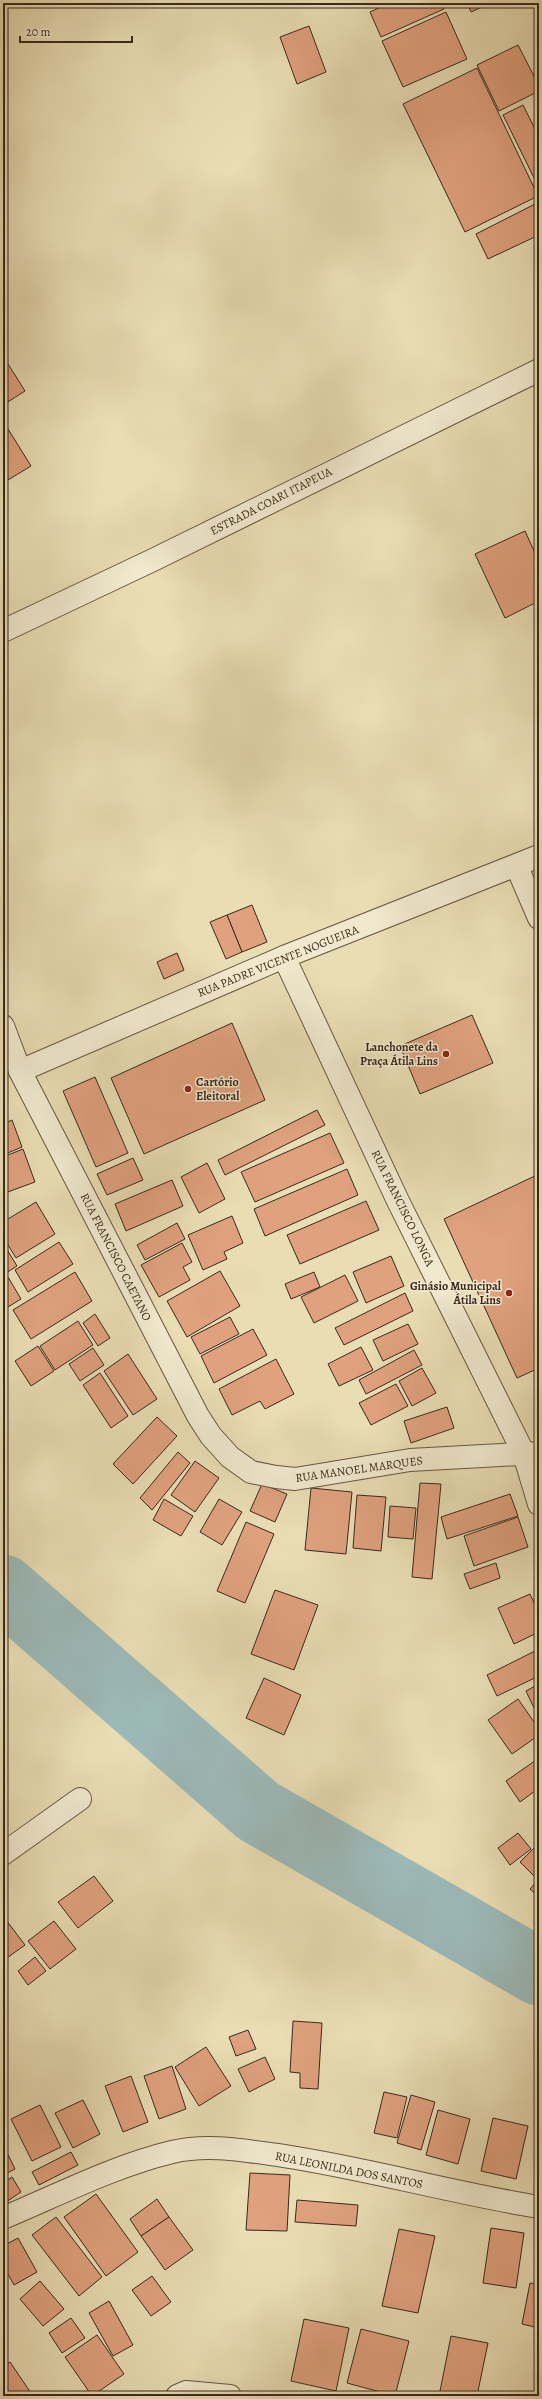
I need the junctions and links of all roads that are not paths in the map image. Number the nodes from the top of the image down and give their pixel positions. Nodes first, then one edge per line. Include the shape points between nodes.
1 (539, 370) edge
2 (3, 631) edge
3 (539, 856) edge
4 (517, 867) junction
5 (539, 918) edge
6 (284, 956) junction
7 (3, 1026) edge
8 (20, 1072) junction
9 (531, 1454) edge
10 (252, 1472) joint
11 (539, 1504) edge
12 (80, 1799) dead end
13 (3, 1854) edge
14 (539, 2208) edge
15 (3, 2218) edge
16 (176, 2396) edge
17 (230, 2396) edge

1 - 2 street, ESTRADA COARI ITAPEUA
3 - 4 street, RUA PADRE VICENTE NOGUEIRA
4 - 5 street
4 - 6 street, RUA PADRE VICENTE NOGUEIRA
6 - 8 street, RUA PADRE VICENTE NOGUEIRA
6 - 9 street, RUA FRANCISCO LONGA via 398,1201
7 - 8 street, RUA FRANCISCO CAETANO
8 - 10 street, RUA FRANCISCO CAETANO via 198,1416 211,1436 230,1457
9 - 10 street, RUA MANOEL MARQUES via 410,1460 296,1478
9 - 11 street, RUA FRANCISCO LONGA
12 - 13 street
14 - 15 street, RUA LEONILDA DOS SANTOS via 322,2162 227,2148 173,2152 123,2168
16 - 17 street via 186,2392

